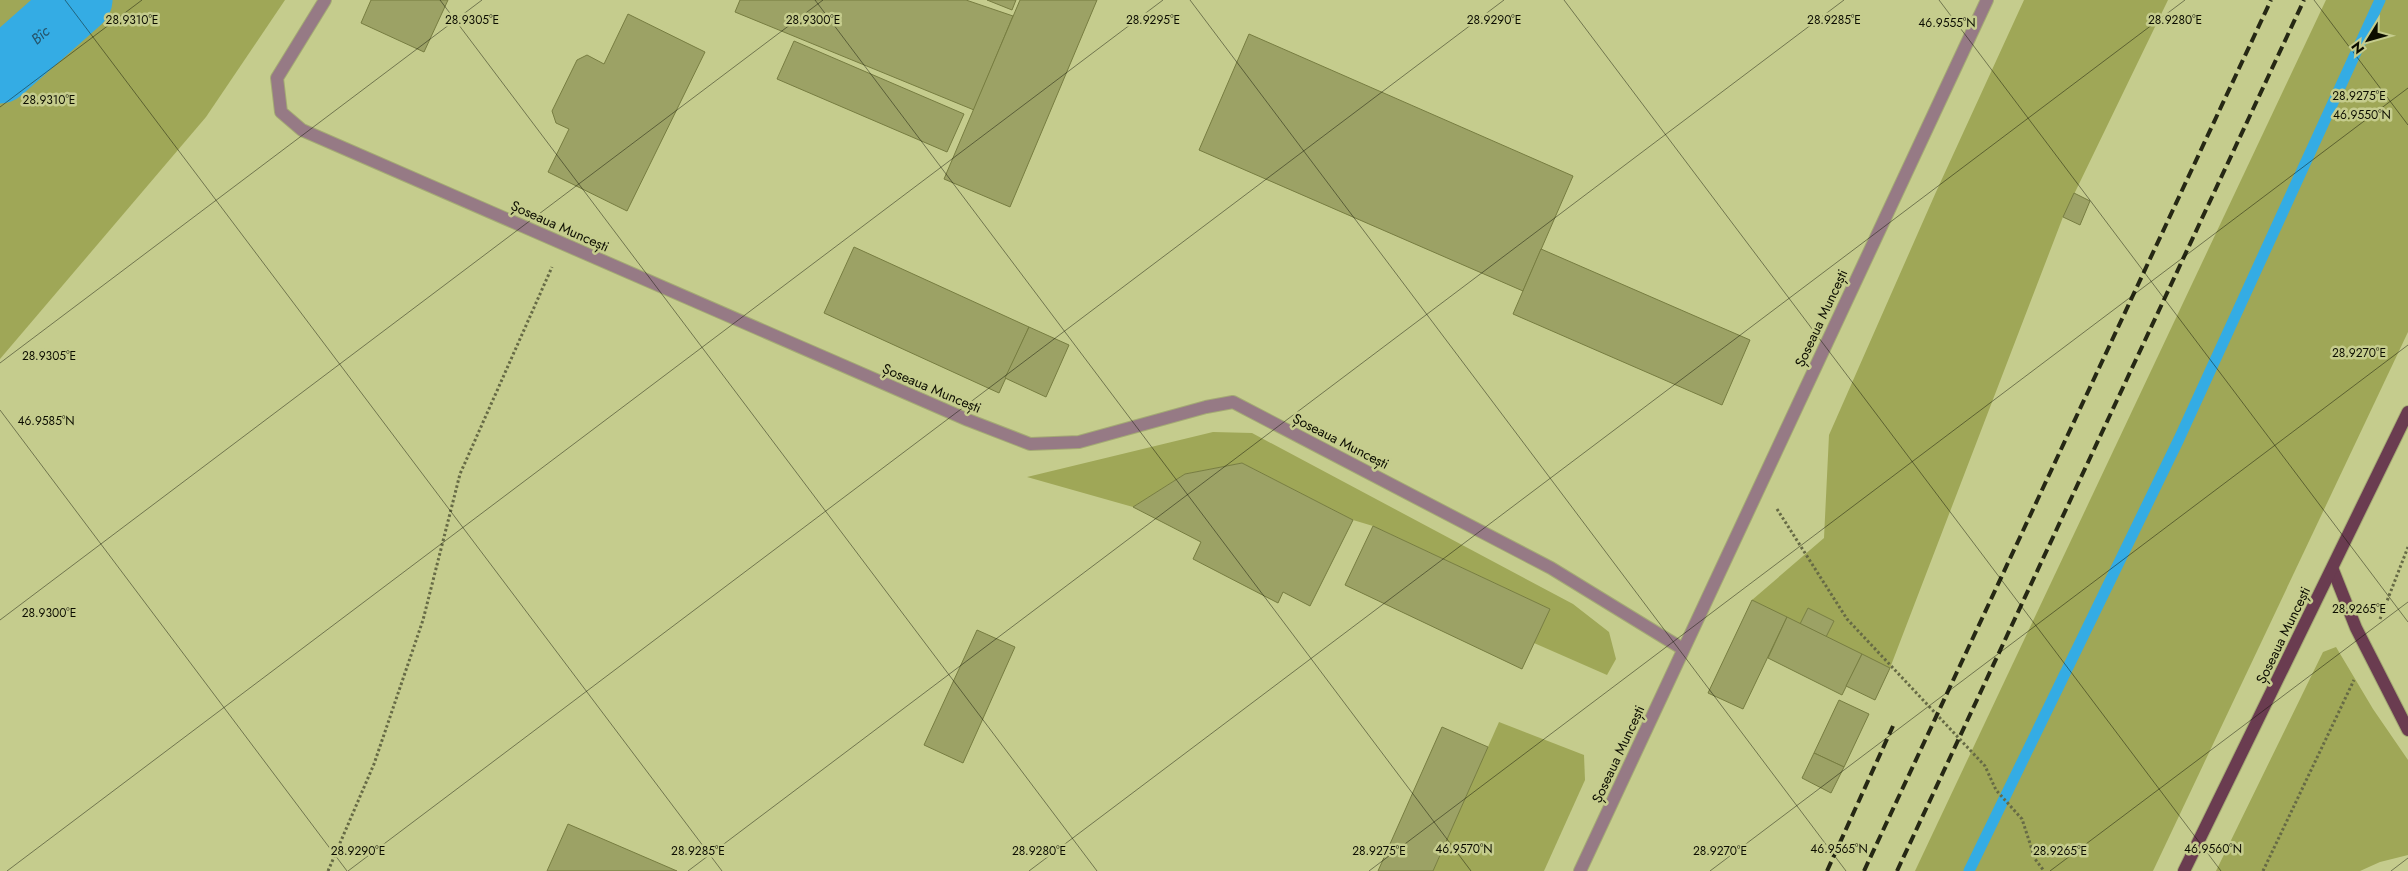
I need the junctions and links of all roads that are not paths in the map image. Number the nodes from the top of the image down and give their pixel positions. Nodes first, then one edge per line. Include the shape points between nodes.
1 (325, 0) edge
2 (1987, 0) edge
3 (2408, 412) edge
4 (2332, 570) junction
5 (1683, 649) junction
6 (2408, 730) edge
7 (1580, 871) edge
8 (2184, 871) edge

1 - 5 lane, Șoseaua Muncești via 277,78 281,112 302,130 968,420 1030,444 1079,442 1232,402 1551,568
2 - 5 lane, Șoseaua Muncești
3 - 4 main road, Șoseaua Muncești
4 - 6 main road via 2367,651
4 - 8 main road, Șoseaua Muncești
5 - 7 lane, Șoseaua Muncești

